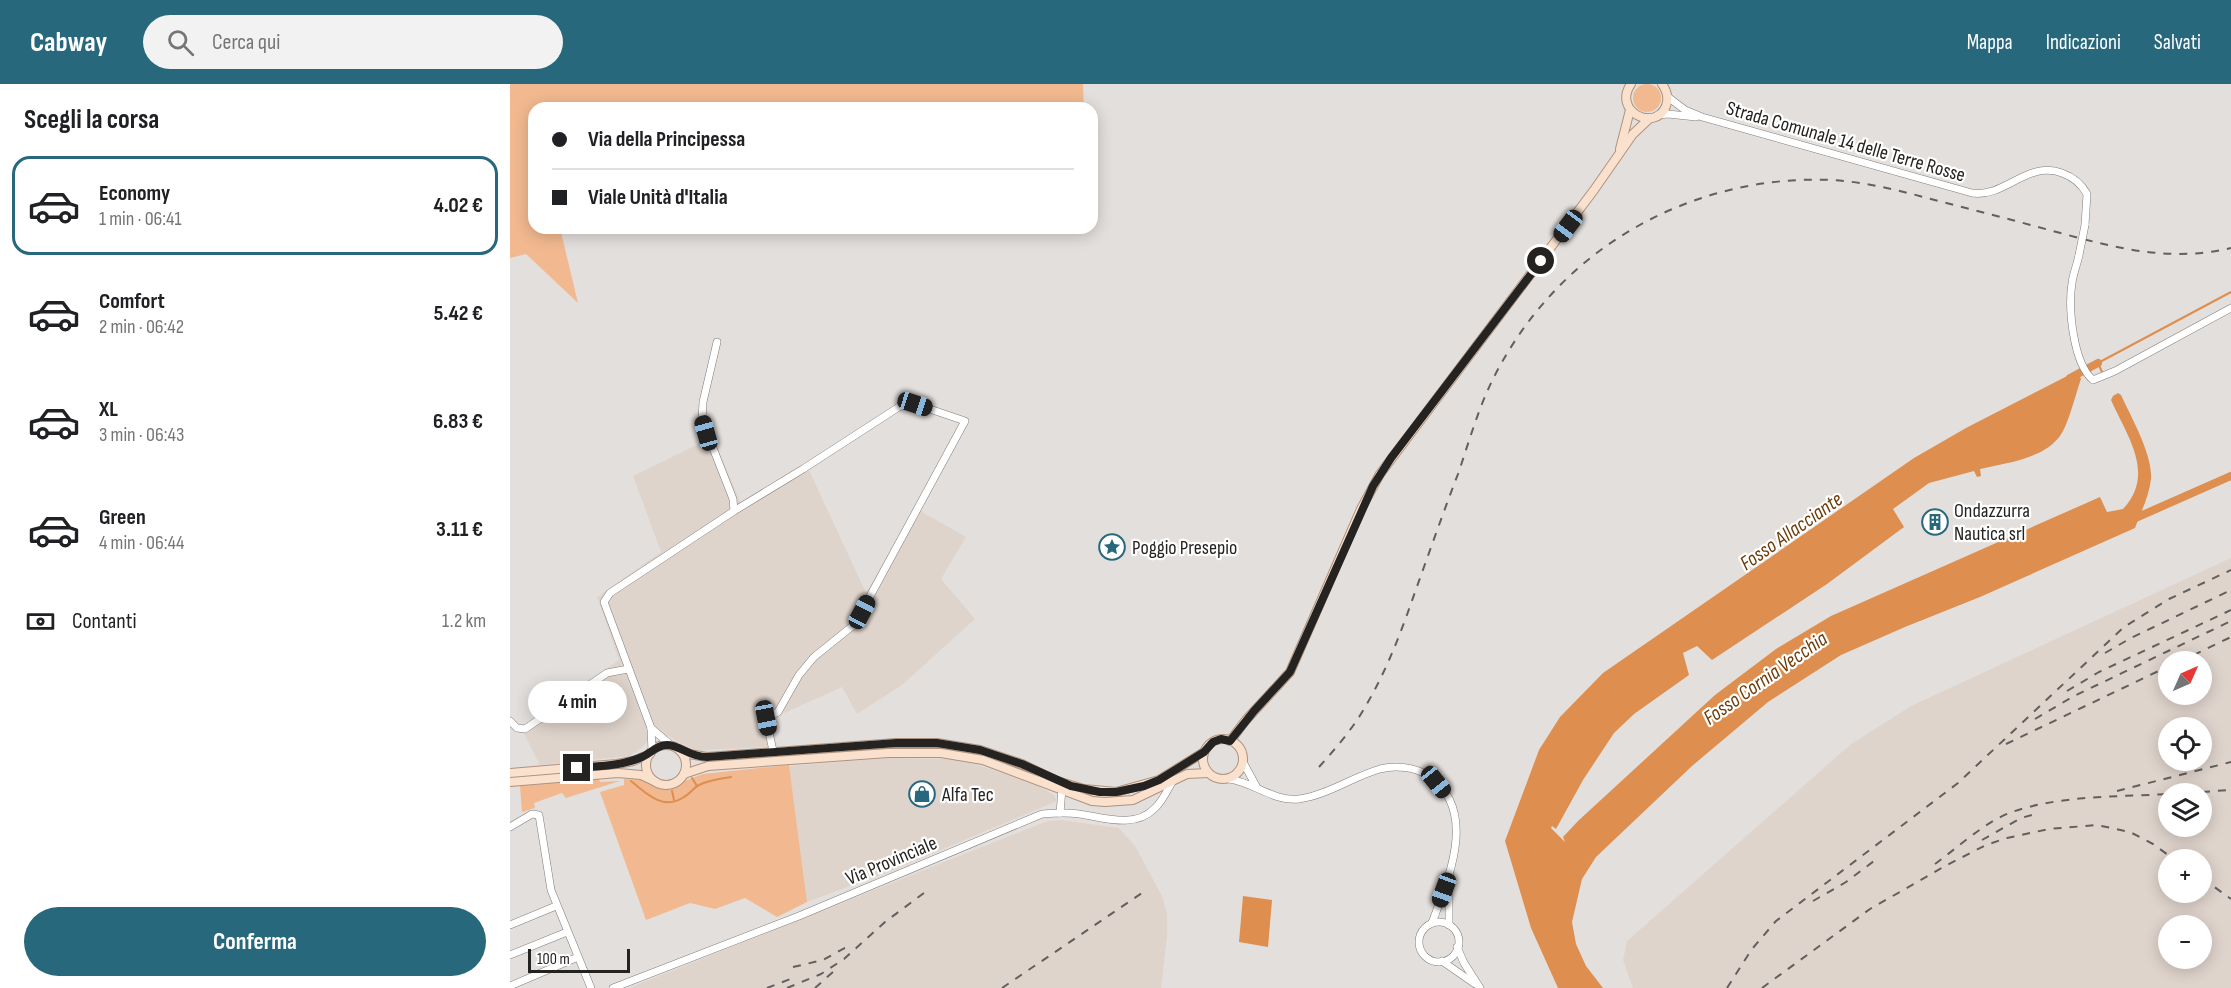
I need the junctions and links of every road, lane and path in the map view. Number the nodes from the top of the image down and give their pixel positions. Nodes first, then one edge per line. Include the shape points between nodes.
1 (1632, 84) edge
2 (1667, 89) edge
3 (1630, 110) junction
4 (1654, 117) junction
5 (1702, 117) junction
6 (1618, 155) junction
7 (2231, 308) edge
8 (717, 342) dead end
9 (734, 510) junction
10 (628, 669) junction
11 (510, 721) edge
12 (651, 728) junction
13 (1230, 741) junction
14 (675, 748) junction
15 (773, 751) junction
16 (651, 752) junction
17 (1204, 752) junction
18 (1243, 762) junction
19 (510, 773) edge
20 (1208, 773) junction
21 (684, 774) junction
22 (1229, 779) junction
23 (510, 782) edge
24 (656, 782) junction
25 (1172, 782) junction
26 (1256, 786) junction
27 (1062, 789) junction
28 (1060, 813) junction
29 (510, 827) edge
30 (1450, 873) junction
31 (556, 906) junction
32 (1432, 923) junction
33 (510, 925) edge
34 (1449, 925) junction
35 (567, 932) junction
36 (1458, 947) junction
37 (510, 955) edge
38 (578, 957) junction
39 (1442, 961) junction
40 (510, 986) edge
41 (591, 988) edge
42 (613, 988) edge
43 (1480, 988) edge

1 - 3 main road via 1626,100
2 - 4 main road via 1667,105
2 - 5 street, Strada Comunale 14 delle Terre Rosse via 1685,110
3 - 4 main road via 1639,117
3 - 6 main road
4 - 5 street, Strada Comunale 14 delle Terre Rosse
4 - 6 main road via 1633,134
5 - 7 street, Strada Comunale 14 delle Terre Rosse, bridge via 1972,194 1987,193 2035,170 2057,171 2076,180 2086,194 2085,225 2072,283 2071,312 2081,360 2095,379
6 - 13 main road via 1380,474 1290,672
8 - 9 street via 702,420
9 - 10 street via 605,598
9 - 15 street via 905,403 965,421 855,624 814,657 778,712 766,718
10 - 11 street via 607,673 525,729 517,729
10 - 12 street
12 - 14 street
12 - 16 street
13 - 17 main road via 1213,742
13 - 18 main road via 1241,749
14 - 15 main road via 701,757
14 - 16 main road via 661,746
14 - 21 main road via 686,761
15 - 17 main road via 896,743 957,745 1012,760 1071,786 1100,792 1144,786
16 - 19 main road via 617,764
16 - 24 main road via 648,772
17 - 20 main road
18 - 22 main road
18 - 26 street
20 - 22 main road
20 - 25 main road via 1187,774
21 - 24 main road via 674,783
21 - 27 main road via 708,766 927,752 983,760
22 - 26 street
23 - 24 main road via 618,773 641,775
25 - 27 main road via 1142,797 1116,802 1092,801
25 - 28 street, Via Provinciale via 1154,810 1133,820
26 - 30 street via 1277,796 1298,799 1379,770 1400,767 1425,774 1445,793 1455,814
27 - 28 street
28 - 42 street, Via Provinciale via 1042,814 799,916
29 - 31 street via 532,814 538,816
30 - 32 street
30 - 34 street
31 - 33 street
31 - 35 street
32 - 34 street
32 - 39 street via 1421,933 1419,945 1429,959
34 - 36 street via 1457,936
35 - 37 street
35 - 38 street
36 - 39 street
36 - 43 street
38 - 40 street
38 - 41 street
39 - 43 street

